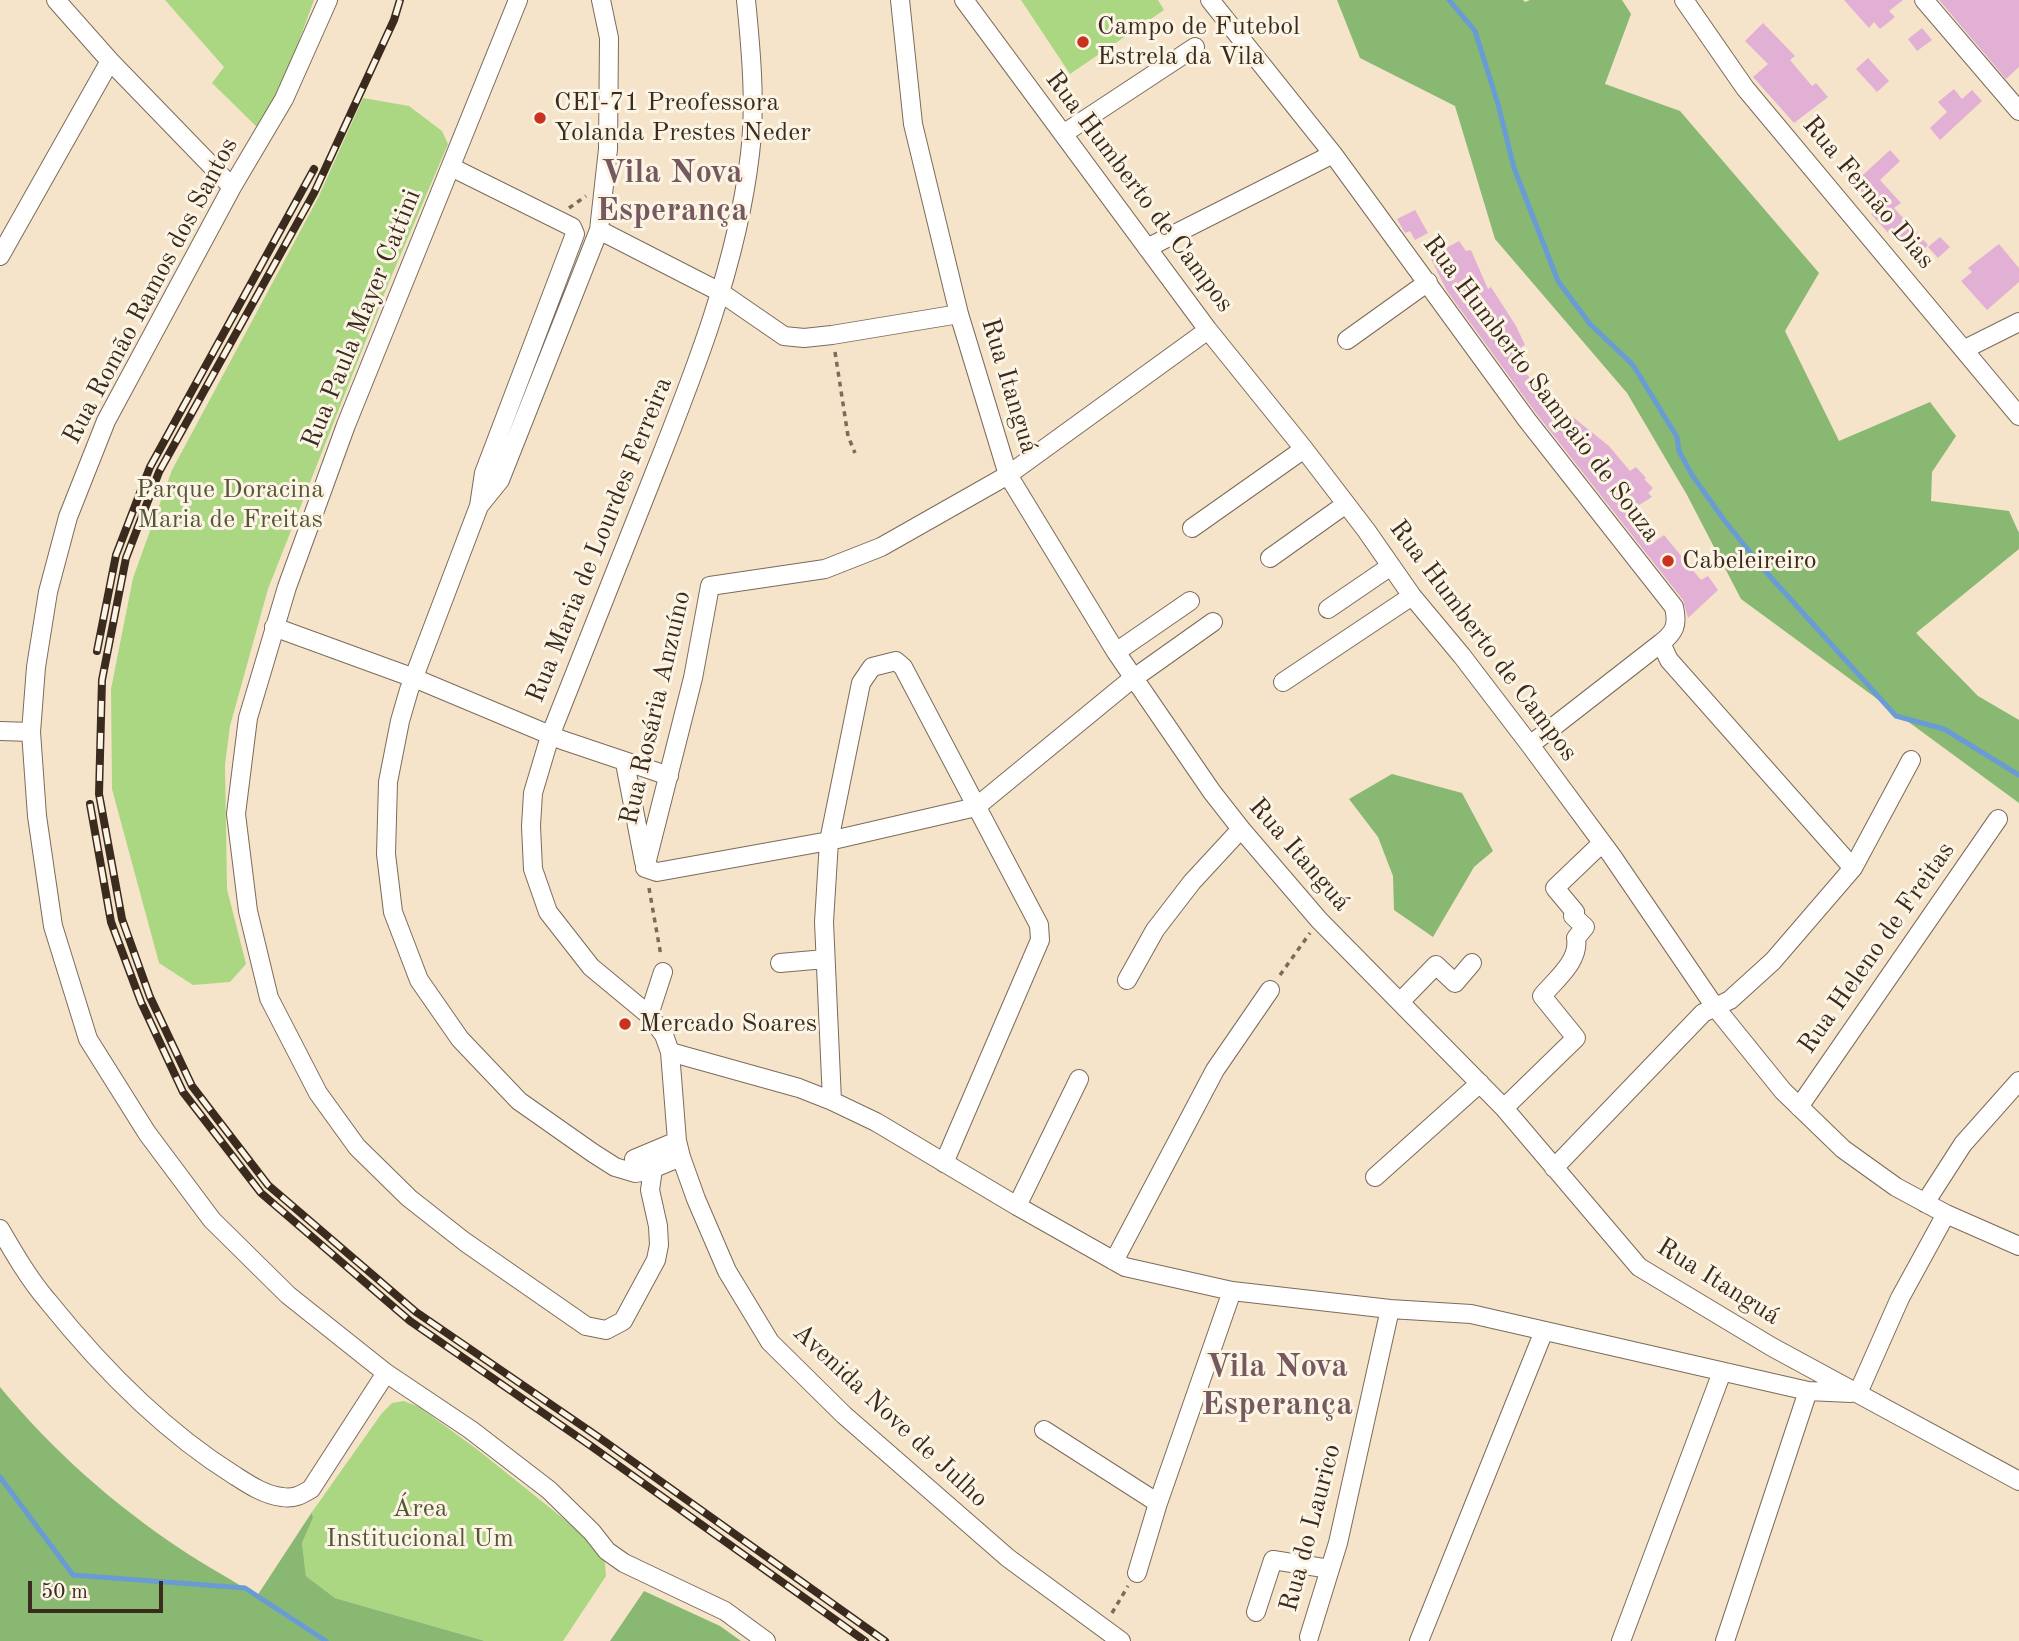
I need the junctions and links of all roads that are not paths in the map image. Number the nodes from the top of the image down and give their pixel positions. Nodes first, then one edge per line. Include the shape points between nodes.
1 (56, 0) edge
2 (328, 0) edge
3 (518, 0) edge
4 (601, 0) edge
5 (746, 0) edge
6 (900, 0) edge
7 (964, 0) edge
8 (1210, 0) edge
9 (1684, 0) edge
10 (1924, 0) edge
11 (1195, 47) dead end
12 (110, 61) junction
13 (2019, 111) edge
14 (1063, 134) junction
15 (1333, 153) junction
16 (451, 167) junction
17 (232, 187) junction
18 (599, 230) junction
19 (1147, 248) junction
20 (0, 256) edge
21 (1428, 282) junction
22 (720, 292) junction
23 (959, 314) junction
24 (2019, 322) edge
25 (1208, 330) junction
26 (1346, 340) dead end
27 (1965, 349) junction
28 (2019, 416) edge
29 (1304, 449) junction
30 (1008, 475) junction
31 (1346, 504) junction
32 (479, 506) junction
33 (1192, 528) dead end
34 (1270, 558) dead end
35 (1391, 566) junction
36 (1412, 596) junction
37 (1191, 601) dead end
38 (1328, 609) dead end
39 (1213, 622) dead end
40 (274, 627) junction
41 (1661, 643) junction
42 (1116, 652) junction
43 (414, 678) junction
44 (1135, 679) junction
45 (1283, 682) dead end
46 (0, 731) edge
47 (30, 732) junction
48 (550, 736) junction
49 (1530, 745) junction
50 (1911, 760) dead end
51 (625, 763) junction
52 (669, 776) junction
53 (976, 807) junction
54 (1998, 819) dead end
55 (1241, 829) junction
56 (829, 841) junction
57 (1602, 843) junction
58 (645, 869) junction
59 (1853, 869) junction
60 (825, 959) junction
61 (780, 962) dead end
62 (1472, 963) dead end
63 (663, 972) road end
64 (1127, 980) dead end
65 (1270, 990) road end
66 (1399, 1002) junction
67 (1716, 1007) junction
68 (649, 1015) junction
69 (670, 1052) junction
70 (1079, 1079) dead end
71 (2019, 1081) edge
72 (1480, 1083) junction
73 (832, 1101) junction
74 (1799, 1107) junction
75 (1504, 1108) junction
76 (679, 1149) junction
77 (593, 1153) junction
78 (636, 1158) junction
79 (944, 1163) junction
80 (615, 1167) junction
81 (1554, 1168) junction
82 (653, 1169) junction
83 (1375, 1177) dead end
84 (1925, 1203) junction
85 (1017, 1206) junction
86 (654, 1212) junction
87 (1946, 1214) junction
88 (0, 1229) edge
89 (2019, 1246) edge
90 (1114, 1261) junction
91 (1232, 1291) junction
92 (1390, 1309) junction
93 (1544, 1331) junction
94 (1789, 1357) junction
95 (1722, 1372) junction
96 (386, 1373) junction
97 (1771, 1382) junction
98 (1808, 1391) junction
99 (1858, 1393) junction
100 (1044, 1430) dead end
101 (2019, 1481) edge
102 (1158, 1503) junction
103 (1330, 1569) junction
104 (1137, 1573) dead end
105 (1256, 1612) dead end
106 (1309, 1637) dead end
107 (766, 1641) edge
108 (1121, 1641) edge
109 (1419, 1641) edge
110 (1621, 1641) edge
111 (1725, 1641) edge

1 - 12 street
2 - 17 street, Rua Romão Ramos dos Santos via 284,99
3 - 16 street, Rua Paula Mayer Cattini
4 - 18 street via 609,37 608,149
5 - 22 street, Rua Maria de Lourdes Ferreira via 752,85 750,153
6 - 23 street, Rua Itanguá via 913,124
7 - 14 street, Rua Humberto de Campos
8 - 15 street, Rua Humberto Sampaio de Souza
9 - 27 street, Rua Fernão Dias via 1745,88
10 - 13 street
11 - 14 street
12 - 17 street
12 - 20 street
14 - 19 street, Rua Humberto de Campos
15 - 19 street
15 - 21 street, Rua Humberto Sampaio de Souza
16 - 32 street via 574,231 484,473
16 - 40 street, Rua Paula Mayer Cattini via 346,425
17 - 47 street, Rua Romão Ramos dos Santos via 106,421 68,517 48,592
18 - 22 street
18 - 32 street via 500,480
19 - 25 street, Rua Humberto de Campos
21 - 26 street
21 - 41 street, Rua Humberto Sampaio de Souza via 1527,419 1674,607 1675,630
22 - 23 street via 784,336 804,338
22 - 48 street, Rua Maria de Lourdes Ferreira via 700,357
23 - 30 street, Rua Itanguá
24 - 27 street
25 - 29 street, Rua Humberto de Campos
25 - 30 street
27 - 28 street, Rua Fernão Dias
29 - 31 street, Rua Humberto de Campos
29 - 33 street
30 - 42 street, Rua Itanguá
30 - 52 street, Rua Rosária Anzuíno via 881,547 825,569 710,586 694,678
31 - 34 street
31 - 35 street, Rua Humberto de Campos
32 - 43 street, Rua Paula Mayer Cattini
35 - 36 street, Rua Humberto de Campos
35 - 38 street
36 - 45 street
36 - 49 street, Rua Humberto de Campos
37 - 42 street
39 - 44 street
40 - 43 street
40 - 86 street, Rua Paula Mayer Cattini via 248,718 236,814 248,911 268,998 318,1093 356,1147 409,1198 525,1285 596,1330 622,1321 656,1260 659,1245
41 - 49 street
41 - 59 street via 1669,660
42 - 44 street, Rua Itanguá
43 - 48 street
43 - 77 street, Rua Paula Mayer Cattini via 388,782 386,854 393,912 419,980 460,1039 519,1101
44 - 53 street
44 - 55 street, Rua Itanguá
46 - 47 street
47 - 96 street, Rua Romão Ramos dos Santos via 53,926 88,1039 147,1133 212,1220 288,1295
48 - 51 street
48 - 68 street, Rua Maria de Lourdes Ferreira via 533,793 531,826 533,869 548,912 592,967
49 - 57 street, Rua Humberto de Campos
50 - 59 street
51 - 52 street
51 - 58 street, Rua Rosária Anzuíno
52 - 58 street, Rua Rosária Anzuíno
53 - 56 street
53 - 56 street via 903,667 896,662 872,667 861,683
53 - 79 street via 1040,925 1040,940
54 - 74 street, Rua Heleno de Freitas
55 - 64 street via 1154,930
55 - 66 street, Rua Itanguá via 1319,920
56 - 58 street via 656,872
56 - 60 street
57 - 67 street, Rua Humberto de Campos
57 - 75 street via 1555,888 1585,927 1576,938 1578,948 1572,961 1542,996 1576,1038
59 - 67 street via 1773,961
60 - 61 street
60 - 73 street
62 - 66 street via 1455,983 1436,965
63 - 68 street
65 - 90 street via 1215,1070
66 - 72 street, Rua Itanguá
67 - 74 street, Rua Humberto de Campos
67 - 81 street via 1703,1013
68 - 69 street, Rua Maria de Lourdes Ferreira
69 - 73 street
69 - 76 street, Avenida Nove de Julho
70 - 85 street
71 - 84 street via 1963,1144
72 - 75 street, Rua Itanguá
72 - 83 street
73 - 79 street
74 - 84 street, Rua Humberto de Campos via 1843,1149
75 - 81 street, Rua Itanguá
76 - 78 street
76 - 82 street
76 - 108 street, Avenida Nove de Julho via 727,1271 770,1342 844,1415 1008,1558
77 - 78 street
77 - 80 street, Rua Paula Mayer Cattini
78 - 82 street via 648,1160
79 - 85 street
80 - 82 street via 635,1173
80 - 86 street, Rua Paula Mayer Cattini via 639,1187
81 - 94 street, Rua Itanguá via 1639,1267
82 - 86 street, Rua Paula Mayer Cattini
84 - 87 street, Rua Humberto de Campos
85 - 90 street
87 - 89 street, Rua Humberto de Campos
87 - 99 street via 1900,1298
88 - 96 street via 46,1299 160,1421 258,1490 297,1498 311,1489
90 - 91 street
91 - 92 street
91 - 102 street
92 - 93 street via 1471,1314
92 - 103 street, Rua do Laurico
93 - 95 street
93 - 109 street
94 - 97 street via 1791,1377
94 - 99 street, Rua Itanguá
95 - 97 street
95 - 110 street
96 - 107 street, Rua Romão Ramos dos Santos via 549,1490 624,1563 725,1611
97 - 98 street
98 - 99 street
98 - 111 street
99 - 101 street, Rua Itanguá
100 - 102 street
102 - 104 street
103 - 105 street via 1273,1560
103 - 106 street, Rua do Laurico

